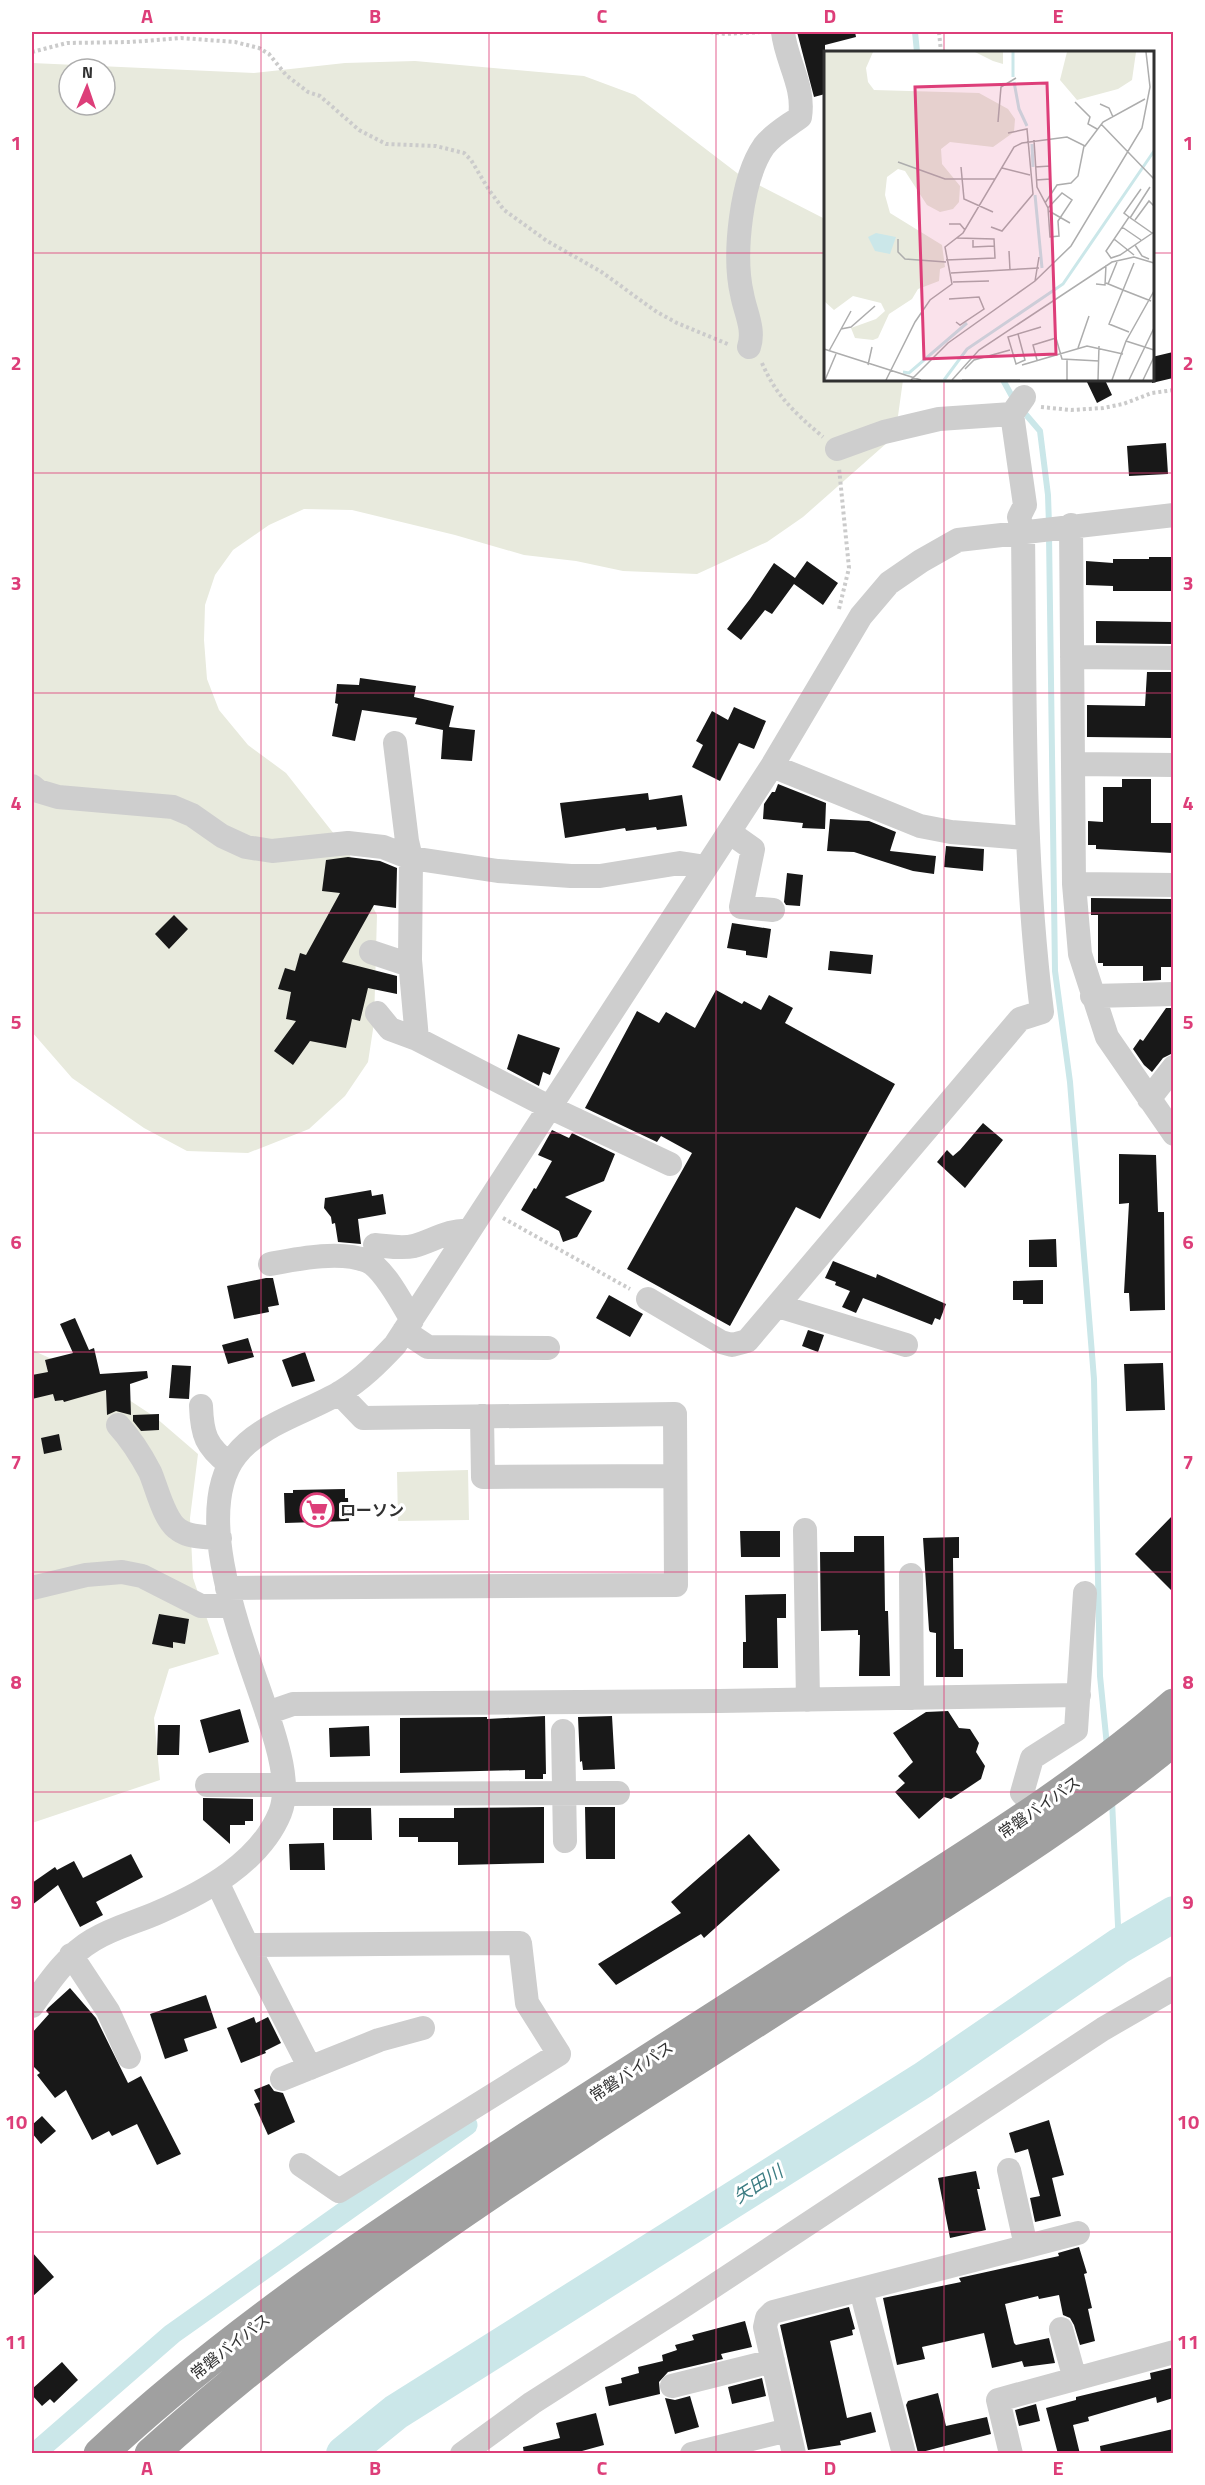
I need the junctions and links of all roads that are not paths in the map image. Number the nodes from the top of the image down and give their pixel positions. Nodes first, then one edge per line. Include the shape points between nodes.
1 (783, 32) edge
2 (749, 347) road end
3 (837, 449) road end
4 (1173, 515) edge
5 (1071, 525) junction
6 (1023, 532) junction
7 (1072, 657) junction
8 (1173, 658) edge
9 (395, 743) dead end
10 (1073, 764) junction
11 (1173, 765) edge
12 (772, 766) junction
13 (32, 786) edge
14 (729, 832) junction
15 (1026, 838) junction
16 (411, 858) junction
17 (706, 867) junction
18 (1074, 884) junction
19 (1173, 885) edge
20 (773, 910) dead end
21 (371, 952) dead end
22 (410, 965) junction
23 (1173, 994) edge
24 (1092, 996) junction
25 (377, 1012) dead end
26 (417, 1039) junction
27 (1173, 1067) edge
28 (1149, 1099) junction
29 (549, 1107) junction
30 (1173, 1134) edge
31 (670, 1164) dead end
32 (469, 1231) junction
33 (375, 1245) dead end
34 (270, 1264) dead end
35 (648, 1299) road end
36 (778, 1306) junction
37 (408, 1326) junction
38 (906, 1345) dead end
39 (548, 1348) dead end
40 (339, 1393) junction
41 (201, 1406) dead end
42 (482, 1416) junction
43 (118, 1425) dead end
44 (229, 1464) junction
45 (675, 1476) junction
46 (805, 1530) dead end
47 (220, 1538) junction
48 (911, 1575) dead end
49 (32, 1588) edge
50 (1085, 1593) dead end
51 (230, 1597) junction
52 (1078, 1695) junction
53 (912, 1698) junction
54 (808, 1700) junction
55 (267, 1713) junction
56 (563, 1731) dead end
57 (1163, 1731) edge
58 (207, 1785) dead end
59 (283, 1789) junction
60 (564, 1791) junction
61 (618, 1793) dead end
62 (1038, 1810) junction
63 (565, 1841) dead end
64 (217, 1882) junction
65 (247, 1945) junction
66 (71, 1955) junction
67 (1173, 1988) edge
68 (32, 2006) edge
69 (423, 2028) dead end
70 (129, 2057) dead end
71 (310, 2068) junction
72 (282, 2079) dead end
73 (301, 2165) dead end
74 (1009, 2170) dead end
75 (1078, 2233) dead end
76 (1026, 2246) junction
77 (861, 2290) junction
78 (1061, 2328) dead end
79 (1173, 2352) edge
80 (773, 2361) junction
81 (1075, 2379) junction
82 (672, 2386) dead end
83 (788, 2430) junction
84 (100, 2454) edge
85 (151, 2454) edge
86 (462, 2454) edge
87 (692, 2454) edge
88 (794, 2454) edge
89 (904, 2454) edge
90 (1011, 2454) edge

1 - 2 street via 800,91 800,117 764,147 754,166 743,208 738,262 753,338
3 - 6 street via 884,432 1018,405 1025,505 1019,517
4 - 5 street
5 - 6 street
5 - 7 street
6 - 12 street via 958,540 889,583 861,616
6 - 15 street
7 - 8 street
7 - 10 street
9 - 16 street
10 - 11 street
10 - 18 street
12 - 14 street
12 - 15 street via 920,826
13 - 16 street via 57,797 173,807 246,847 272,851 348,843 383,847
14 - 17 street
14 - 20 street via 753,849 741,907
15 - 36 street via 1042,1012 1020,1019
16 - 17 street via 498,871 571,876 600,876 680,863
16 - 22 street
17 - 29 street
18 - 19 street
18 - 24 street via 1080,954
21 - 22 street
22 - 26 street
23 - 24 street
24 - 28 street via 1107,1037
25 - 26 street via 390,1029
26 - 29 street
27 - 28 street
28 - 30 street
29 - 31 street
29 - 32 street
32 - 33 street via 459,1230 412,1246
32 - 37 street
34 - 37 street via 305,1257 368,1261 383,1275
35 - 36 street via 732,1345 747,1341
36 - 38 street
37 - 39 street via 428,1347
37 - 40 street via 363,1378
40 - 42 street via 363,1418
40 - 44 street via 265,1431
41 - 44 street via 208,1443
42 - 45 street via 483,1477
42 - 45 street via 675,1414
43 - 47 street via 149,1471 177,1530
44 - 47 street via 219,1498
45 - 51 street via 676,1585
46 - 54 street
47 - 51 street
48 - 53 street
49 - 51 street via 86,1575 122,1572 150,1580 201,1606
50 - 52 street
51 - 55 street
52 - 53 street
52 - 62 street via 1076,1730 1032,1758 1022,1793
53 - 54 street
54 - 55 street via 294,1704
55 - 59 street via 279,1749
56 - 60 street
57 - 62 highway, 常磐バイパス via 1067,1788
57 - 85 highway, 常磐バイパス via 1068,1821 451,2218 344,2294
58 - 59 street
59 - 60 street
59 - 64 street via 280,1812 269,1834
60 - 61 street
60 - 63 street
62 - 84 highway, 常磐バイパス via 432,2199 219,2353
64 - 65 street
64 - 66 street via 160,1912 114,1929
65 - 71 street
65 - 73 street via 520,1943 526,2003 559,2054 339,2191
66 - 68 street
66 - 70 street via 108,2011
67 - 86 street via 1103,2029 532,2403
69 - 71 street via 379,2040
71 - 72 street
74 - 76 street
75 - 76 street
76 - 77 street
77 - 80 street via 773,2312 765,2327
77 - 89 street
78 - 81 street
79 - 81 street
80 - 82 street
80 - 83 street
81 - 90 street via 998,2400
83 - 87 street
83 - 88 street

